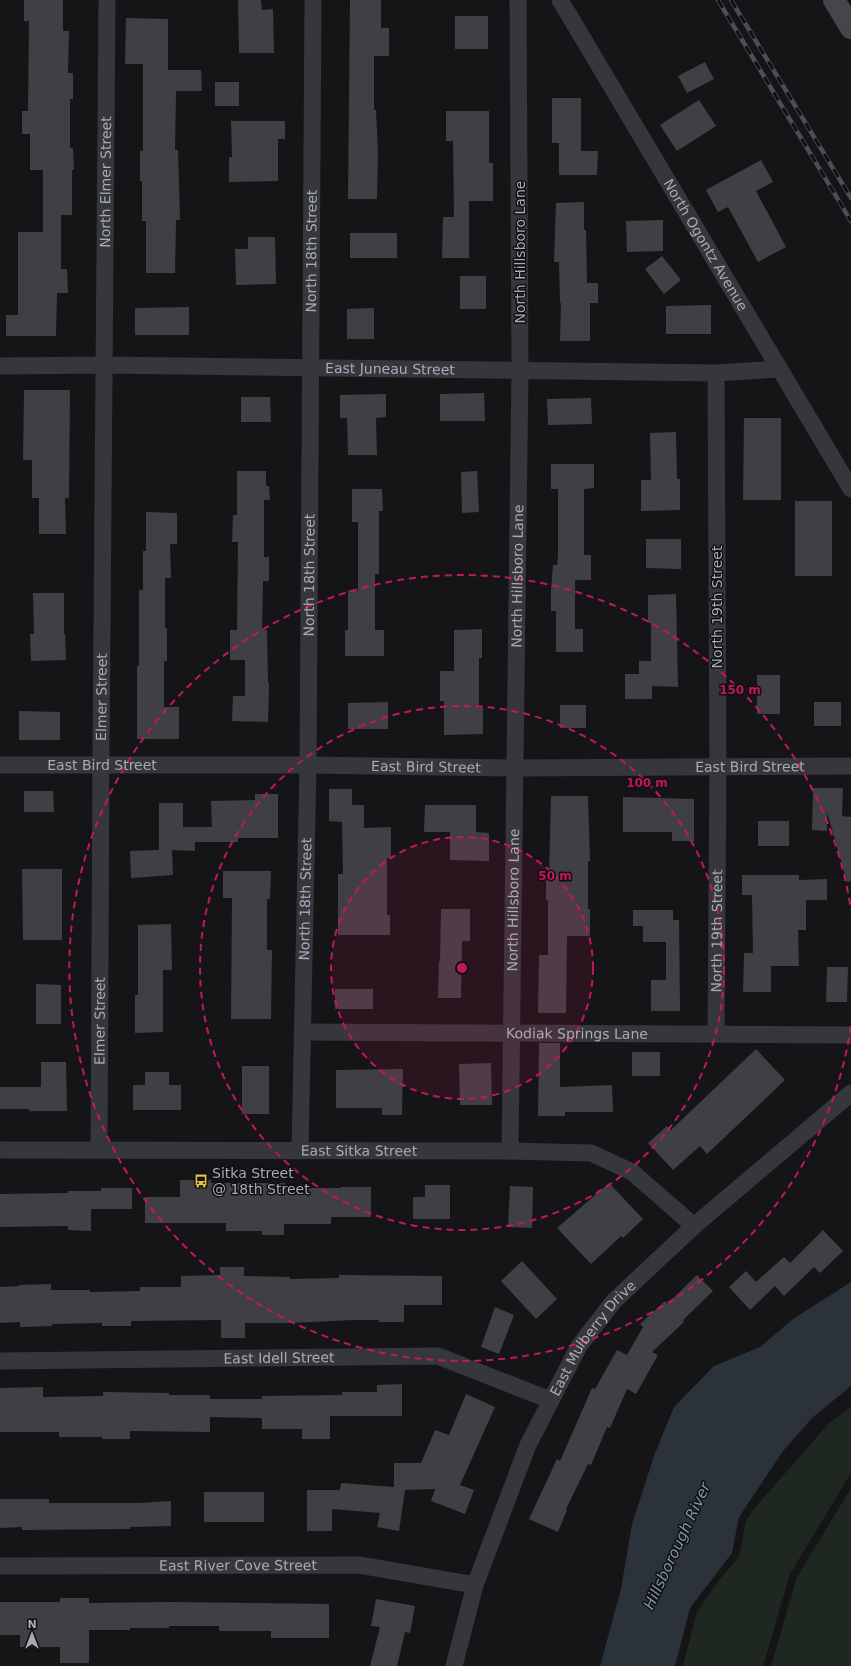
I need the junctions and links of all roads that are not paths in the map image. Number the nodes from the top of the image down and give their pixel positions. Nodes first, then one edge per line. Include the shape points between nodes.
1 (107, 0) edge
2 (313, 0) edge
3 (518, 0) edge
4 (560, 0) edge
5 (834, 0) edge
6 (851, 28) edge
7 (104, 365) junction
8 (0, 366) edge
9 (311, 368) junction
10 (779, 369) junction
11 (520, 370) junction
12 (716, 372) junction
13 (851, 489) edge
14 (100, 764) junction
15 (0, 765) edge
16 (308, 765) junction
17 (851, 766) edge
18 (718, 767) junction
19 (515, 768) junction
20 (303, 1032) junction
21 (512, 1032) junction
22 (716, 1033) junction
23 (851, 1035) edge
24 (851, 1093) edge
25 (100, 1149) junction
26 (0, 1150) edge
27 (300, 1151) junction
28 (510, 1151) junction
29 (694, 1226) junction
30 (0, 1361) edge
31 (550, 1400) junction
32 (0, 1566) edge
33 (475, 1585) junction
34 (454, 1666) edge

1 - 7 street, North Elmer Street
2 - 9 street, North 18th Street
3 - 11 street, North Hillsboro Lane
4 - 10 street, North Ogontz Avenue
5 - 6 street
7 - 8 street, East Juneau Street
7 - 9 street, East Juneau Street
7 - 14 street, Elmer Street
9 - 11 street, East Juneau Street
9 - 16 street, North 18th Street
10 - 12 street, East Juneau Street
10 - 13 street, North Ogontz Avenue
11 - 12 street, East Juneau Street
11 - 19 street, North Hillsboro Lane
12 - 18 street, North 19th Street
14 - 15 street, East Bird Street
14 - 16 street, East Bird Street
14 - 25 street, Elmer Street
16 - 19 street, East Bird Street
16 - 20 street, North 18th Street
17 - 18 street, East Bird Street
18 - 19 street, East Bird Street
18 - 22 street, North 19th Street
19 - 21 street, North Hillsboro Lane
20 - 21 street, Kodiak Springs Lane
20 - 27 street, North 18th Street
21 - 22 street, Kodiak Springs Lane
21 - 28 street, North Hillsboro Lane
22 - 23 street, Kodiak Springs Lane
24 - 29 street, East Mulberry Drive
25 - 26 street, East Sitka Street
25 - 27 street, East Sitka Street
27 - 28 street, East Sitka Street
28 - 29 street, East Sitka Street via 591,1153 632,1172
29 - 31 street, East Mulberry Drive via 614,1301 578,1346
30 - 31 street, East Idell Street via 438,1356
31 - 33 street, East Mulberry Drive via 528,1446
32 - 33 street, East River Cove Street via 359,1565
33 - 34 street, East Mulberry Drive

